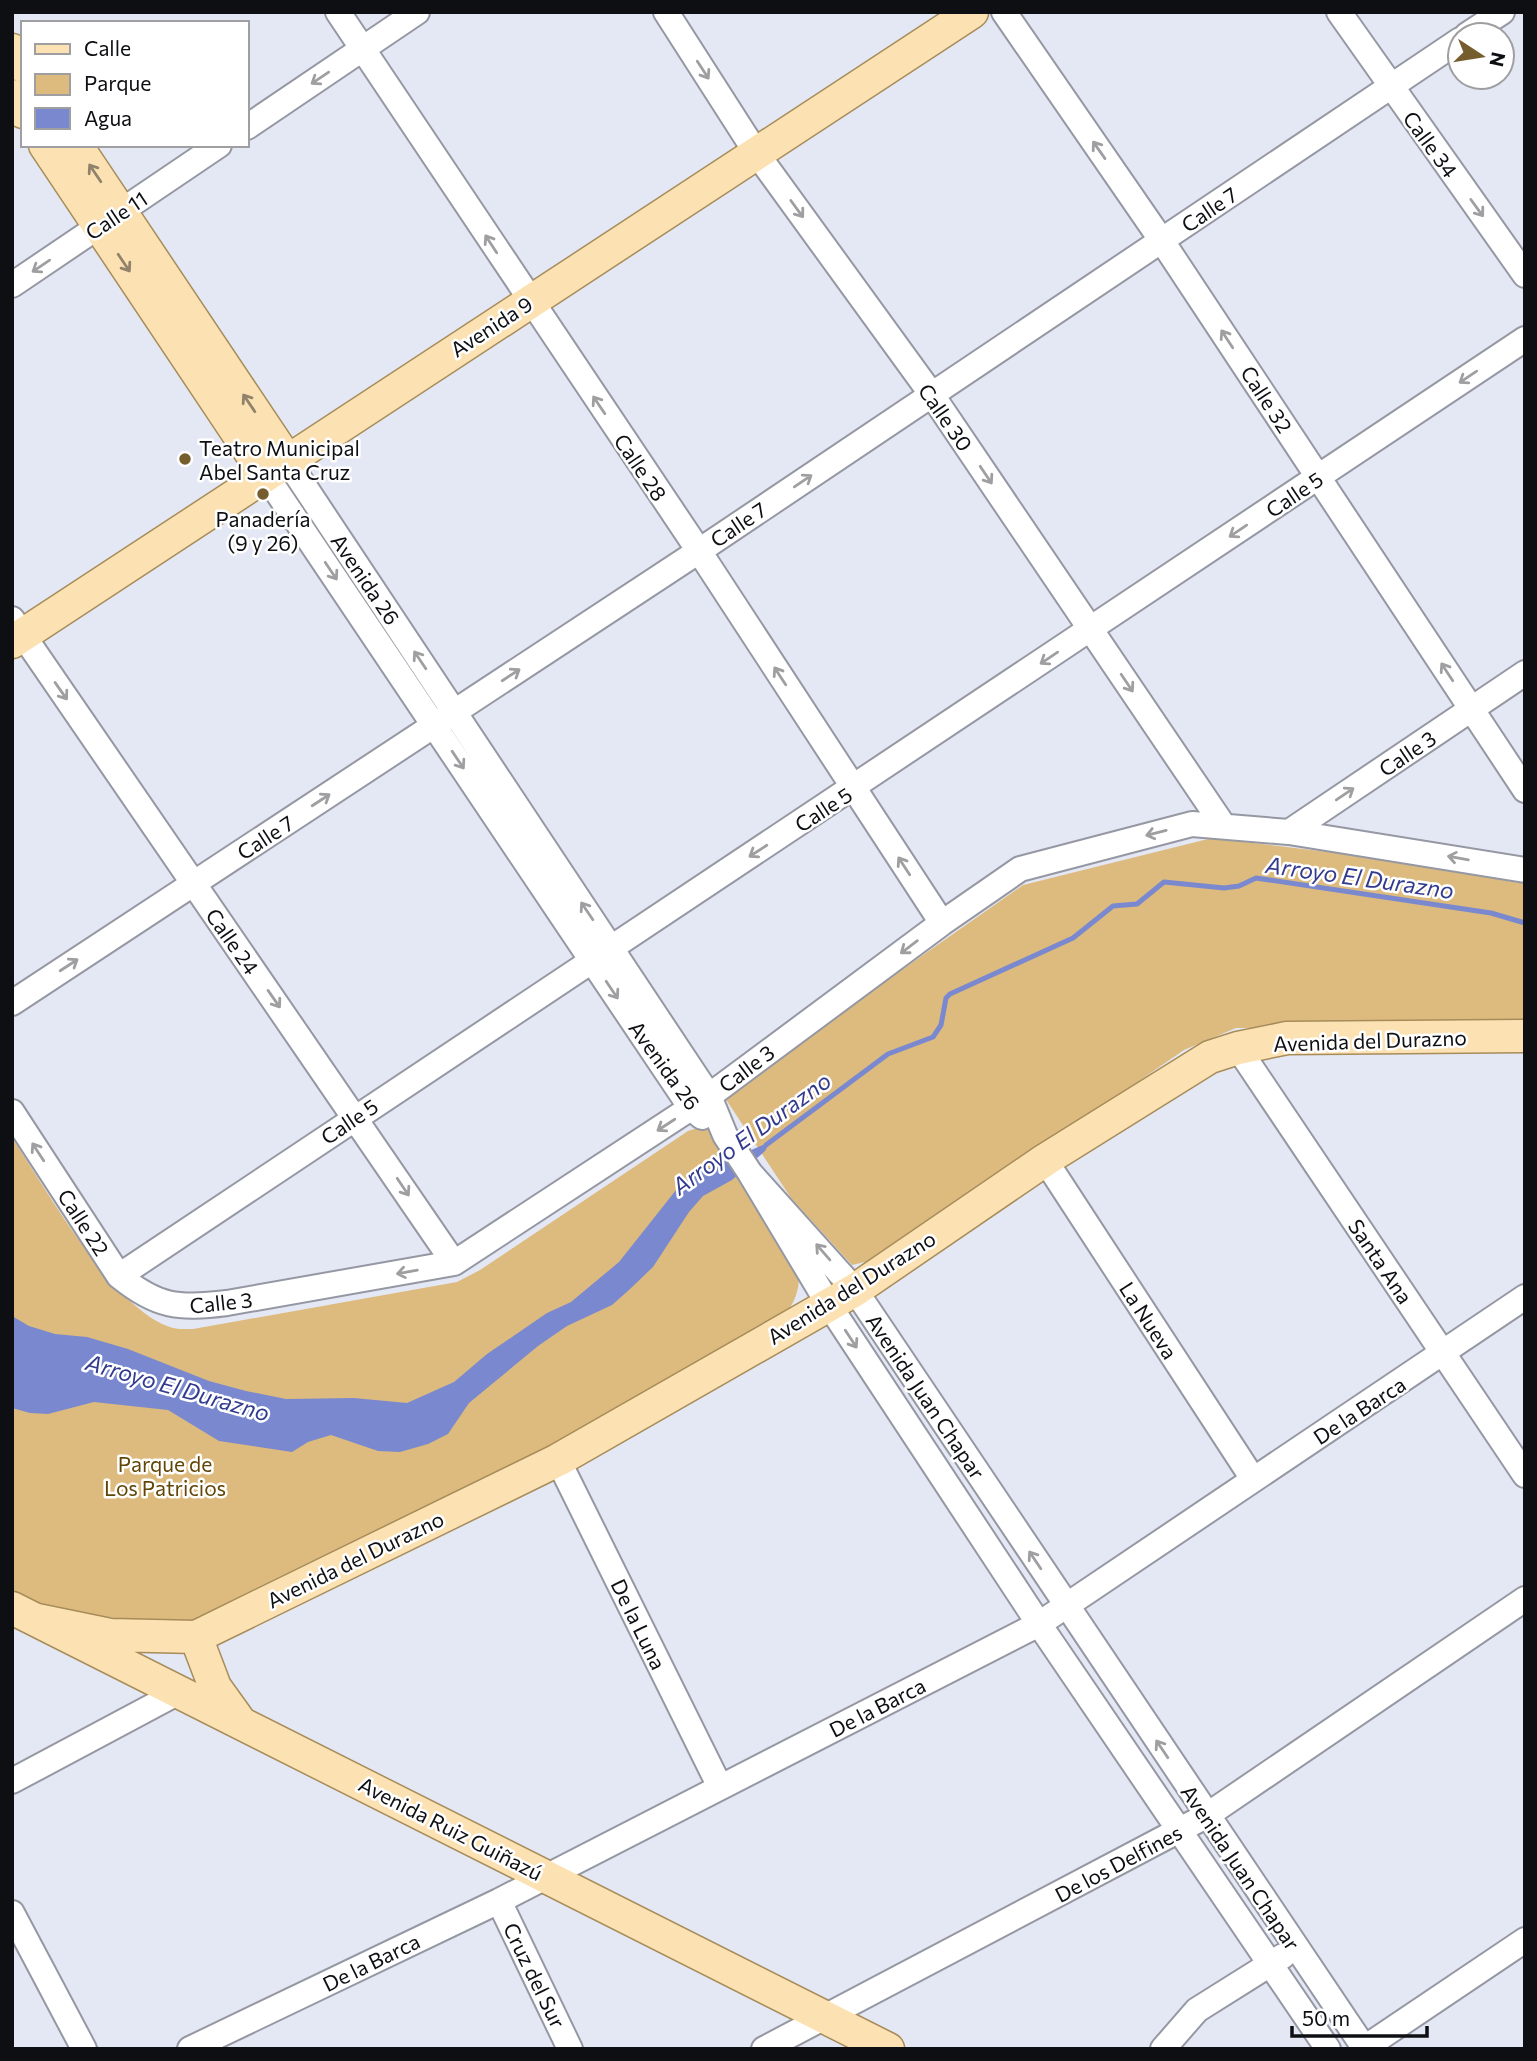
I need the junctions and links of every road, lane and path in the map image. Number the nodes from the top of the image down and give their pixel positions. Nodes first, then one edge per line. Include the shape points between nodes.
1 (338, 12) edge
2 (417, 12) edge
3 (666, 12) edge
4 (972, 12) edge
5 (1004, 12) edge
6 (1339, 12) edge
7 (363, 49) junction
8 (1446, 49) edge
9 (1390, 86) junction
10 (248, 126) edge
11 (47, 147) edge
12 (77, 147) edge
13 (216, 147) edge
14 (757, 154) junction
15 (110, 219) junction
16 (1162, 241) junction
17 (1525, 275) edge
18 (12, 285) edge
19 (529, 301) junction
20 (1525, 339) edge
21 (932, 395) junction
22 (276, 467) junction
23 (1318, 478) junction
24 (699, 551) junction
25 (1091, 630) junction
26 (16, 632) edge
27 (1525, 673) edge
28 (1471, 709) junction
29 (444, 719) junction
30 (854, 789) junction
31 (1525, 790) edge
32 (1223, 825) junction
33 (1289, 832) junction
34 (1525, 870) edge
35 (194, 884) junction
36 (942, 923) junction
37 (601, 954) junction
38 (12, 1003) edge
39 (1525, 1037) edge
40 (1238, 1048) junction
41 (700, 1102) junction
42 (12, 1112) edge
43 (355, 1116) junction
44 (1045, 1160) junction
45 (750, 1173) joint
46 (454, 1263) junction
47 (119, 1276) junction
48 (1525, 1297) edge
49 (842, 1298) junction
50 (178, 1307) joint
51 (1443, 1354) junction
52 (558, 1460) junction
53 (1525, 1475) edge
54 (1253, 1479) junction
55 (1525, 1599) edge
56 (1065, 1604) junction
57 (24, 1614) edge
58 (1039, 1624) junction
59 (196, 1637) junction
60 (179, 1692) junction
61 (240, 1722) junction
62 (12, 1782) edge
63 (720, 1787) junction
64 (1206, 1816) junction
65 (1178, 1831) junction
66 (547, 1876) junction
67 (499, 1901) junction
68 (12, 1913) edge
69 (1525, 1940) edge
70 (1296, 1948) junction
71 (1271, 1964) junction
72 (826, 2018) junction
73 (1364, 2048) edge
74 (84, 2049) edge
75 (190, 2049) edge
76 (570, 2049) edge
77 (764, 2049) edge
78 (888, 2049) edge
79 (1163, 2049) edge
80 (1328, 2049) edge

1 - 7 street, Calle 28
2 - 7 street
3 -> 14 street, Calle 30
4 - 14 main road, Avenida 9
16 -> 5 street, Calle 32
6 - 9 street, Calle 34
7 -> 10 street
19 -> 7 street, Calle 28
8 - 9 street, Calle 7
9 - 16 street, Calle 7
9 -> 17 street, Calle 34
11 - 15 main road, Avenida 26
15 -> 12 main road, Avenida 26
13 - 15 street, Calle 11
14 - 19 main road, Avenida 9
14 -> 21 street, Calle 30
15 -> 18 street, Calle 11
15 - 22 main road, Avenida 26
16 - 21 street, Calle 7
23 -> 16 street, Calle 32
19 - 22 main road, Avenida 9
24 -> 19 street, Calle 28
20 -> 23 street, Calle 5
24 -> 21 street, Calle 7
21 -> 25 street, Calle 30
22 - 26 main road, Avenida 9
22 - 29 street, Avenida 26
23 -> 25 street, Calle 5
28 -> 23 street, Calle 32
29 -> 24 street, Calle 7
30 -> 24 street, Calle 28
25 -> 30 street, Calle 5
25 -> 32 street, Calle 30
26 -> 35 street, Calle 24
27 - 28 street, Calle 3
28 - 31 street, Calle 32
33 -> 28 street, Calle 3
35 -> 29 street, Calle 7
29 - 37 street, Avenida 26
36 -> 30 street, Calle 28
30 -> 37 street, Calle 5
32 - 33 street, Calle 3
32 -> 36 street, Calle 3 via 1192,824 1020,869
34 -> 33 street, Calle 3
38 -> 35 street, Calle 7
35 -> 43 street, Calle 24
36 -> 41 street, Calle 3
37 - 41 street, Avenida 26
37 - 43 street, Calle 5
39 - 40 main road, Avenida del Durazno via 1287,1038
40 - 44 main road, Avenida del Durazno via 1210,1057
40 - 51 street, Santa Ana
41 - 45 street, Avenida 26
41 -> 46 street, Calle 3
47 -> 42 street, Calle 22
43 -> 46 street, Calle 24
43 - 47 street, Calle 5
44 - 49 main road, Avenida del Durazno
44 - 54 street, La Nueva
45 - 49 street, Avenida Juan Chapar
46 -> 50 street, Calle 3 via 226,1303
47 - 50 street, Calle 22 via 142,1295
48 - 51 street, De la Barca
49 - 52 main road, Avenida del Durazno
56 -> 49 street, Avenida Juan Chapar
49 -> 58 street, Avenida Juan Chapar
51 - 53 street, Santa Ana
51 - 54 street, De la Barca
52 - 59 main road, Avenida del Durazno
52 - 63 street, De la Luna
54 - 56 street, De la Barca
55 - 64 street, De los Delfines
56 - 58 street, De la Barca
64 -> 56 street, Avenida Juan Chapar
57 - 59 main road via 110,1635
57 - 60 main road, Avenida Ruiz Guiñazú
58 - 63 street, De la Barca
58 - 65 street, Avenida Juan Chapar
59 - 61 main road via 215,1687
60 - 61 main road, Avenida Ruiz Guiñazú
60 - 62 street
61 - 66 main road, Avenida Ruiz Guiñazú
63 - 66 street, De la Barca
64 - 65 street, De los Delfines
64 - 70 street, Avenida Juan Chapar
65 - 71 street, Avenida Juan Chapar
65 - 72 street, De los Delfines
66 - 67 street, De la Barca
66 - 72 main road, Avenida Ruiz Guiñazú
67 - 75 street, De la Barca
67 - 76 street, Cruz del Sur
68 - 74 street
69 - 73 street
70 - 71 street
70 - 73 street, Avenida Juan Chapar
71 - 79 street via 1197,2010
71 - 80 street, Avenida Juan Chapar
72 - 77 street, De los Delfines
72 - 78 main road, Avenida Ruiz Guiñazú

